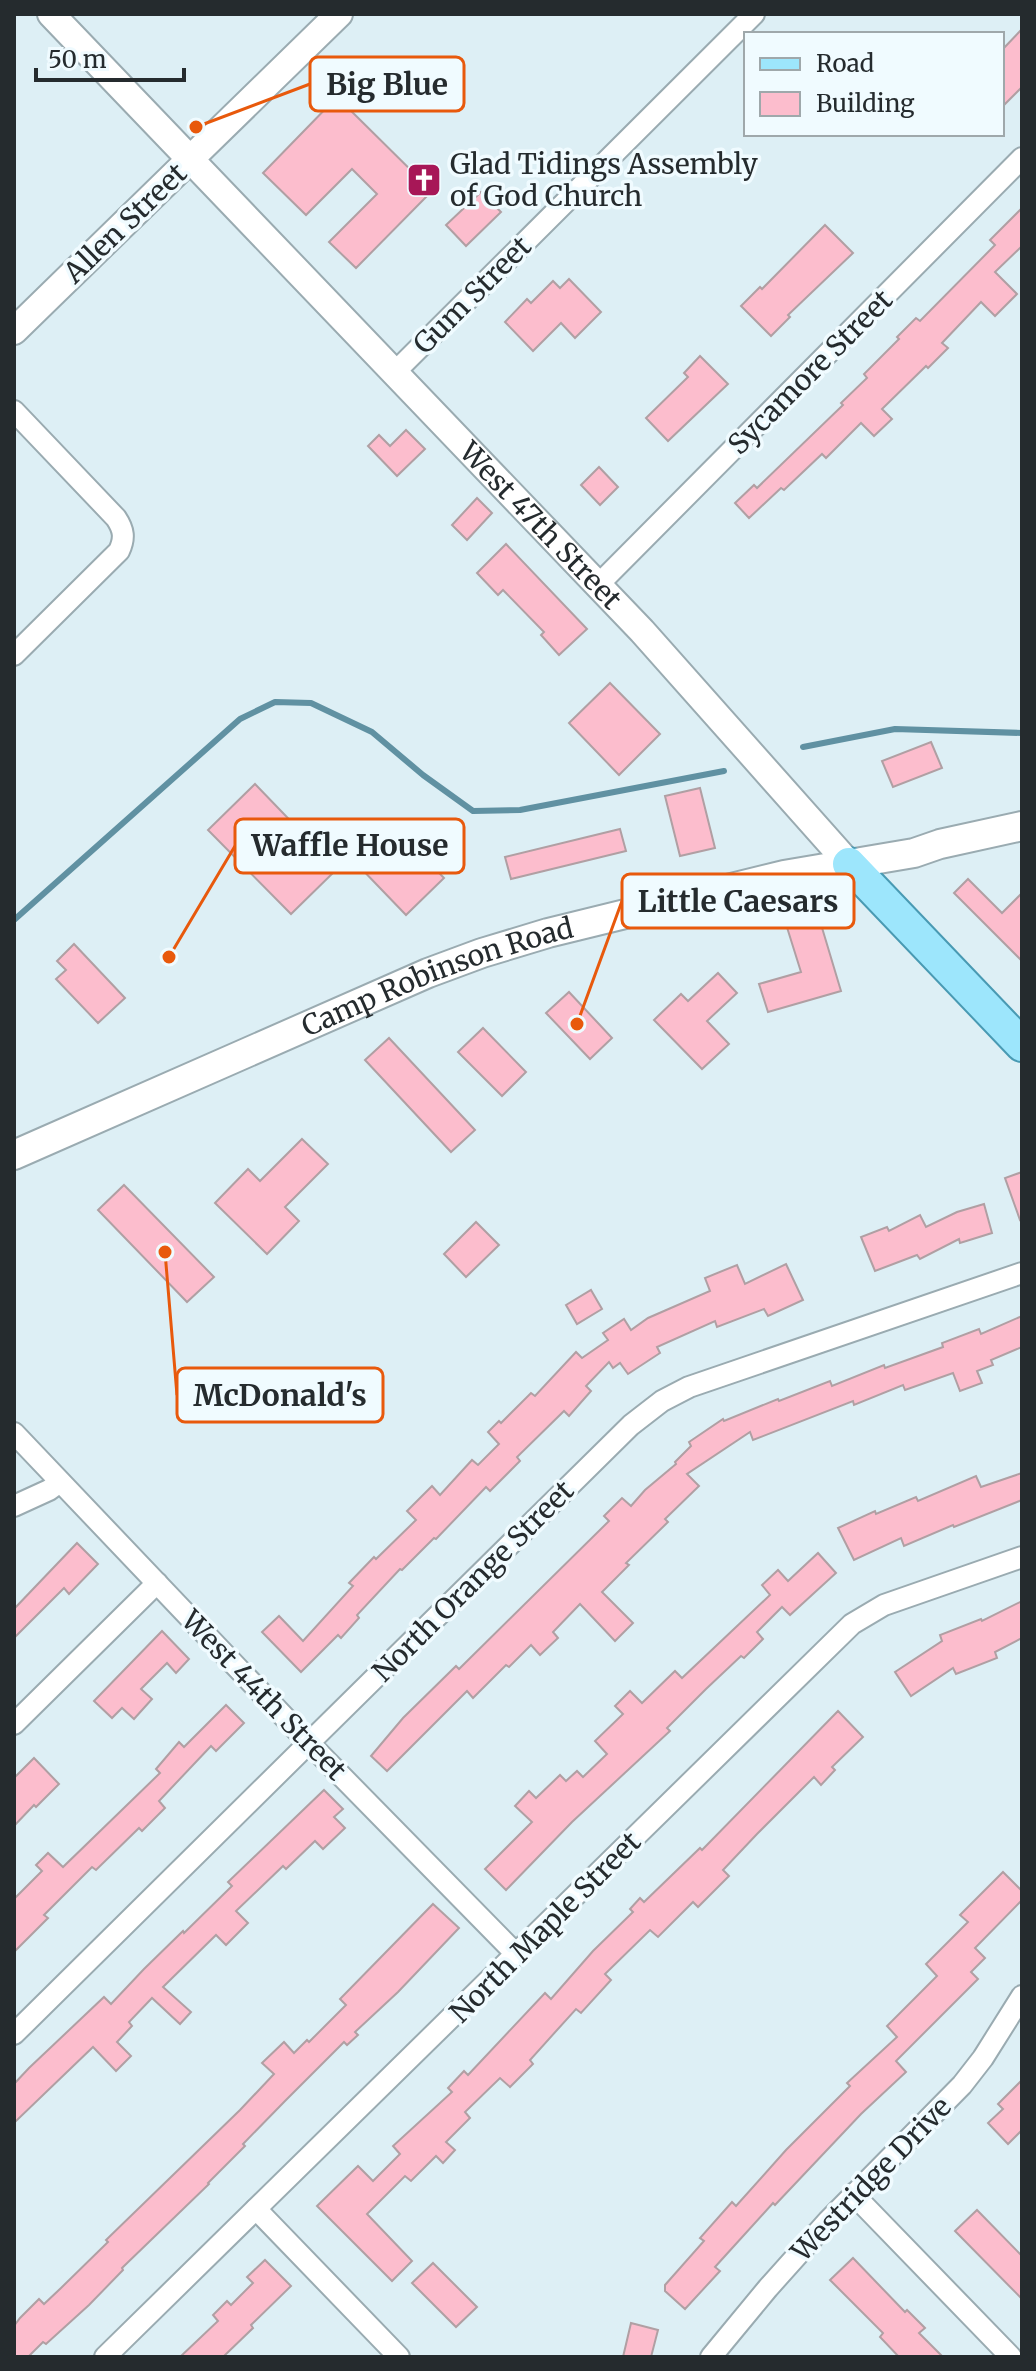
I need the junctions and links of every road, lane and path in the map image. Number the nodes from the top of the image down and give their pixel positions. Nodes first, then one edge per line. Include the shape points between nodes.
1 (51, 14) edge
2 (339, 14) edge
3 (754, 14) edge
4 (1022, 158) edge
5 (192, 159) junction
6 (14, 331) edge
7 (394, 373) junction
8 (14, 411) edge
9 (598, 585) junction
10 (14, 655) edge
11 (1022, 826) edge
12 (849, 864) junction
13 (1022, 1045) edge
14 (14, 1155) edge
15 (1022, 1273) edge
16 (14, 1433) edge
17 (60, 1482) junction
18 (14, 1506) edge
19 (1022, 1557) edge
20 (157, 1583) junction
21 (14, 1724) edge
22 (309, 1743) junction
23 (517, 1955) junction
24 (1022, 1996) edge
25 (14, 2034) edge
26 (853, 2194) junction
27 (256, 2209) junction
28 (105, 2357) edge
29 (399, 2357) edge
30 (711, 2357) edge
31 (1011, 2357) edge

1 - 5 street, West 47th Street
2 - 5 street, Allen Street
3 - 7 street, Gum Street
4 - 9 street, Sycamore Street
5 - 6 street, Allen Street
5 - 7 street, West 47th Street
7 - 9 street, West 47th Street
8 - 10 street via 116,518 124,539 119,551
9 - 12 street, West 47th Street
11 - 12 main road, Camp Robinson Road
12 - 13 main road, West 47th Street
12 - 14 main road, Camp Robinson Road via 784,875 477,954
15 - 22 street, North Orange Street via 689,1387 662,1401 631,1425
16 - 17 street, West 44th Street
17 - 18 street
17 - 20 street, West 44th Street
19 - 23 street, North Maple Street via 884,1605 852,1624
20 - 21 street
20 - 22 street, West 44th Street
22 - 23 street, West 44th Street
22 - 25 street, North Orange Street
23 - 27 street, North Maple Street
24 - 26 street, Westridge Drive via 962,2085
26 - 30 street, Westridge Drive
26 - 31 street
27 - 28 street, North Maple Street
27 - 29 street

